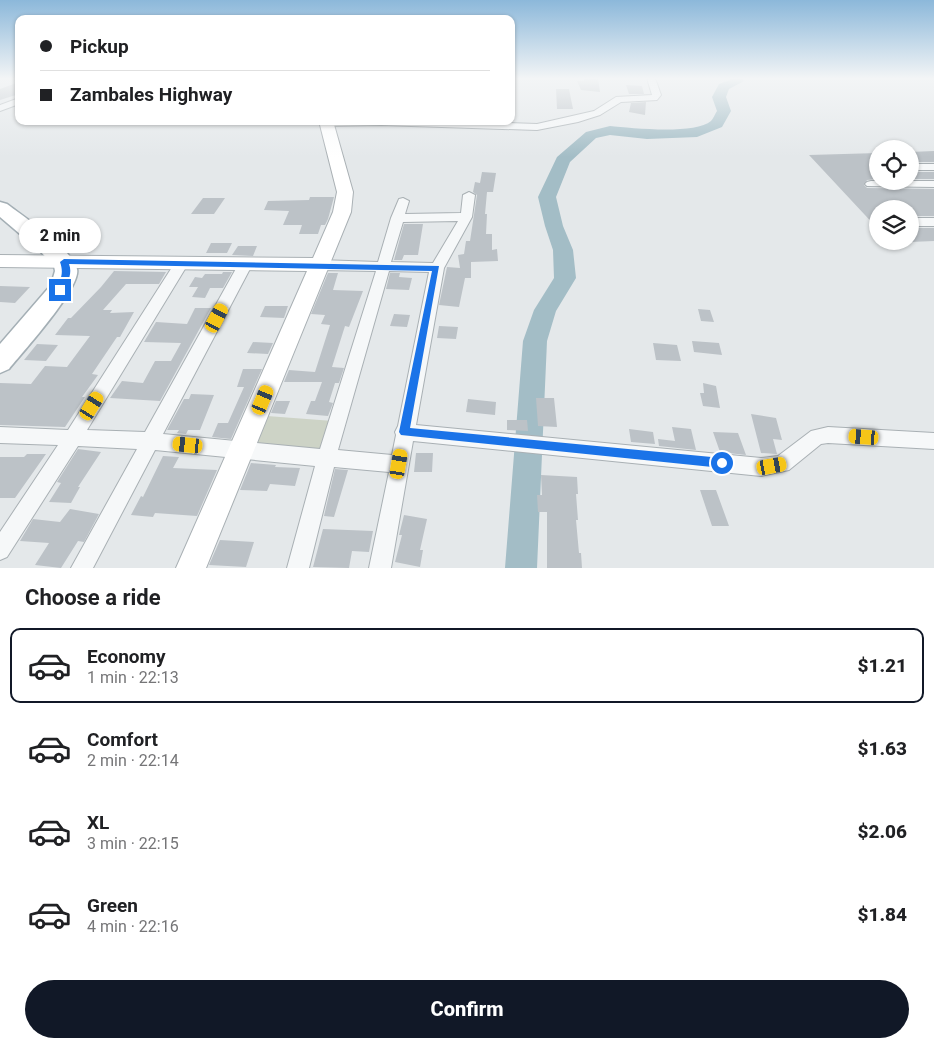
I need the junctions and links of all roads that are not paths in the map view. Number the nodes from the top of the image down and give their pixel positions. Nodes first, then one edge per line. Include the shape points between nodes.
1 (610, 105) edge
2 (327, 125) edge
3 (464, 125) edge
4 (919, 167) edge
5 (934, 167) edge
6 (919, 184) edge
7 (934, 184) edge
8 (468, 195) dead end
9 (403, 201) dead end
10 (0, 208) edge
11 (466, 217) junction
12 (397, 218) junction
13 (919, 222) edge
14 (934, 222) edge
15 (0, 261) edge
16 (64, 262) junction
17 (181, 264) junction
18 (245, 265) junction
19 (319, 265) junction
20 (382, 266) junction
21 (436, 268) junction
22 (0, 362) edge
23 (404, 432) junction
24 (0, 435) edge
25 (73, 438) junction
26 (152, 441) junction
27 (934, 441) edge
28 (242, 451) junction
29 (327, 457) junction
30 (399, 464) junction
31 (0, 550) edge
32 (82, 568) edge
33 (191, 568) edge
34 (298, 568) edge
35 (380, 568) edge

1 - 3 street via 597,113 546,126
2 - 19 street via 345,199
4 - 5 street
6 - 7 street
8 - 11 street
9 - 12 street
10 - 16 main road
11 - 12 street
11 - 21 street
12 - 20 street
13 - 14 street
15 - 16 street
16 - 17 street
16 - 22 main road via 65,279 60,290
17 - 18 street
17 - 25 street
18 - 19 street
18 - 26 street
19 - 20 street
19 - 28 street
20 - 21 street
20 - 29 street
21 - 23 street
23 - 27 street via 761,467 782,464 817,437 828,435
23 - 30 street
24 - 25 street
25 - 26 street
25 - 31 street
26 - 28 street
26 - 32 street
28 - 29 street
28 - 33 street
29 - 30 street
29 - 34 street
30 - 35 street

